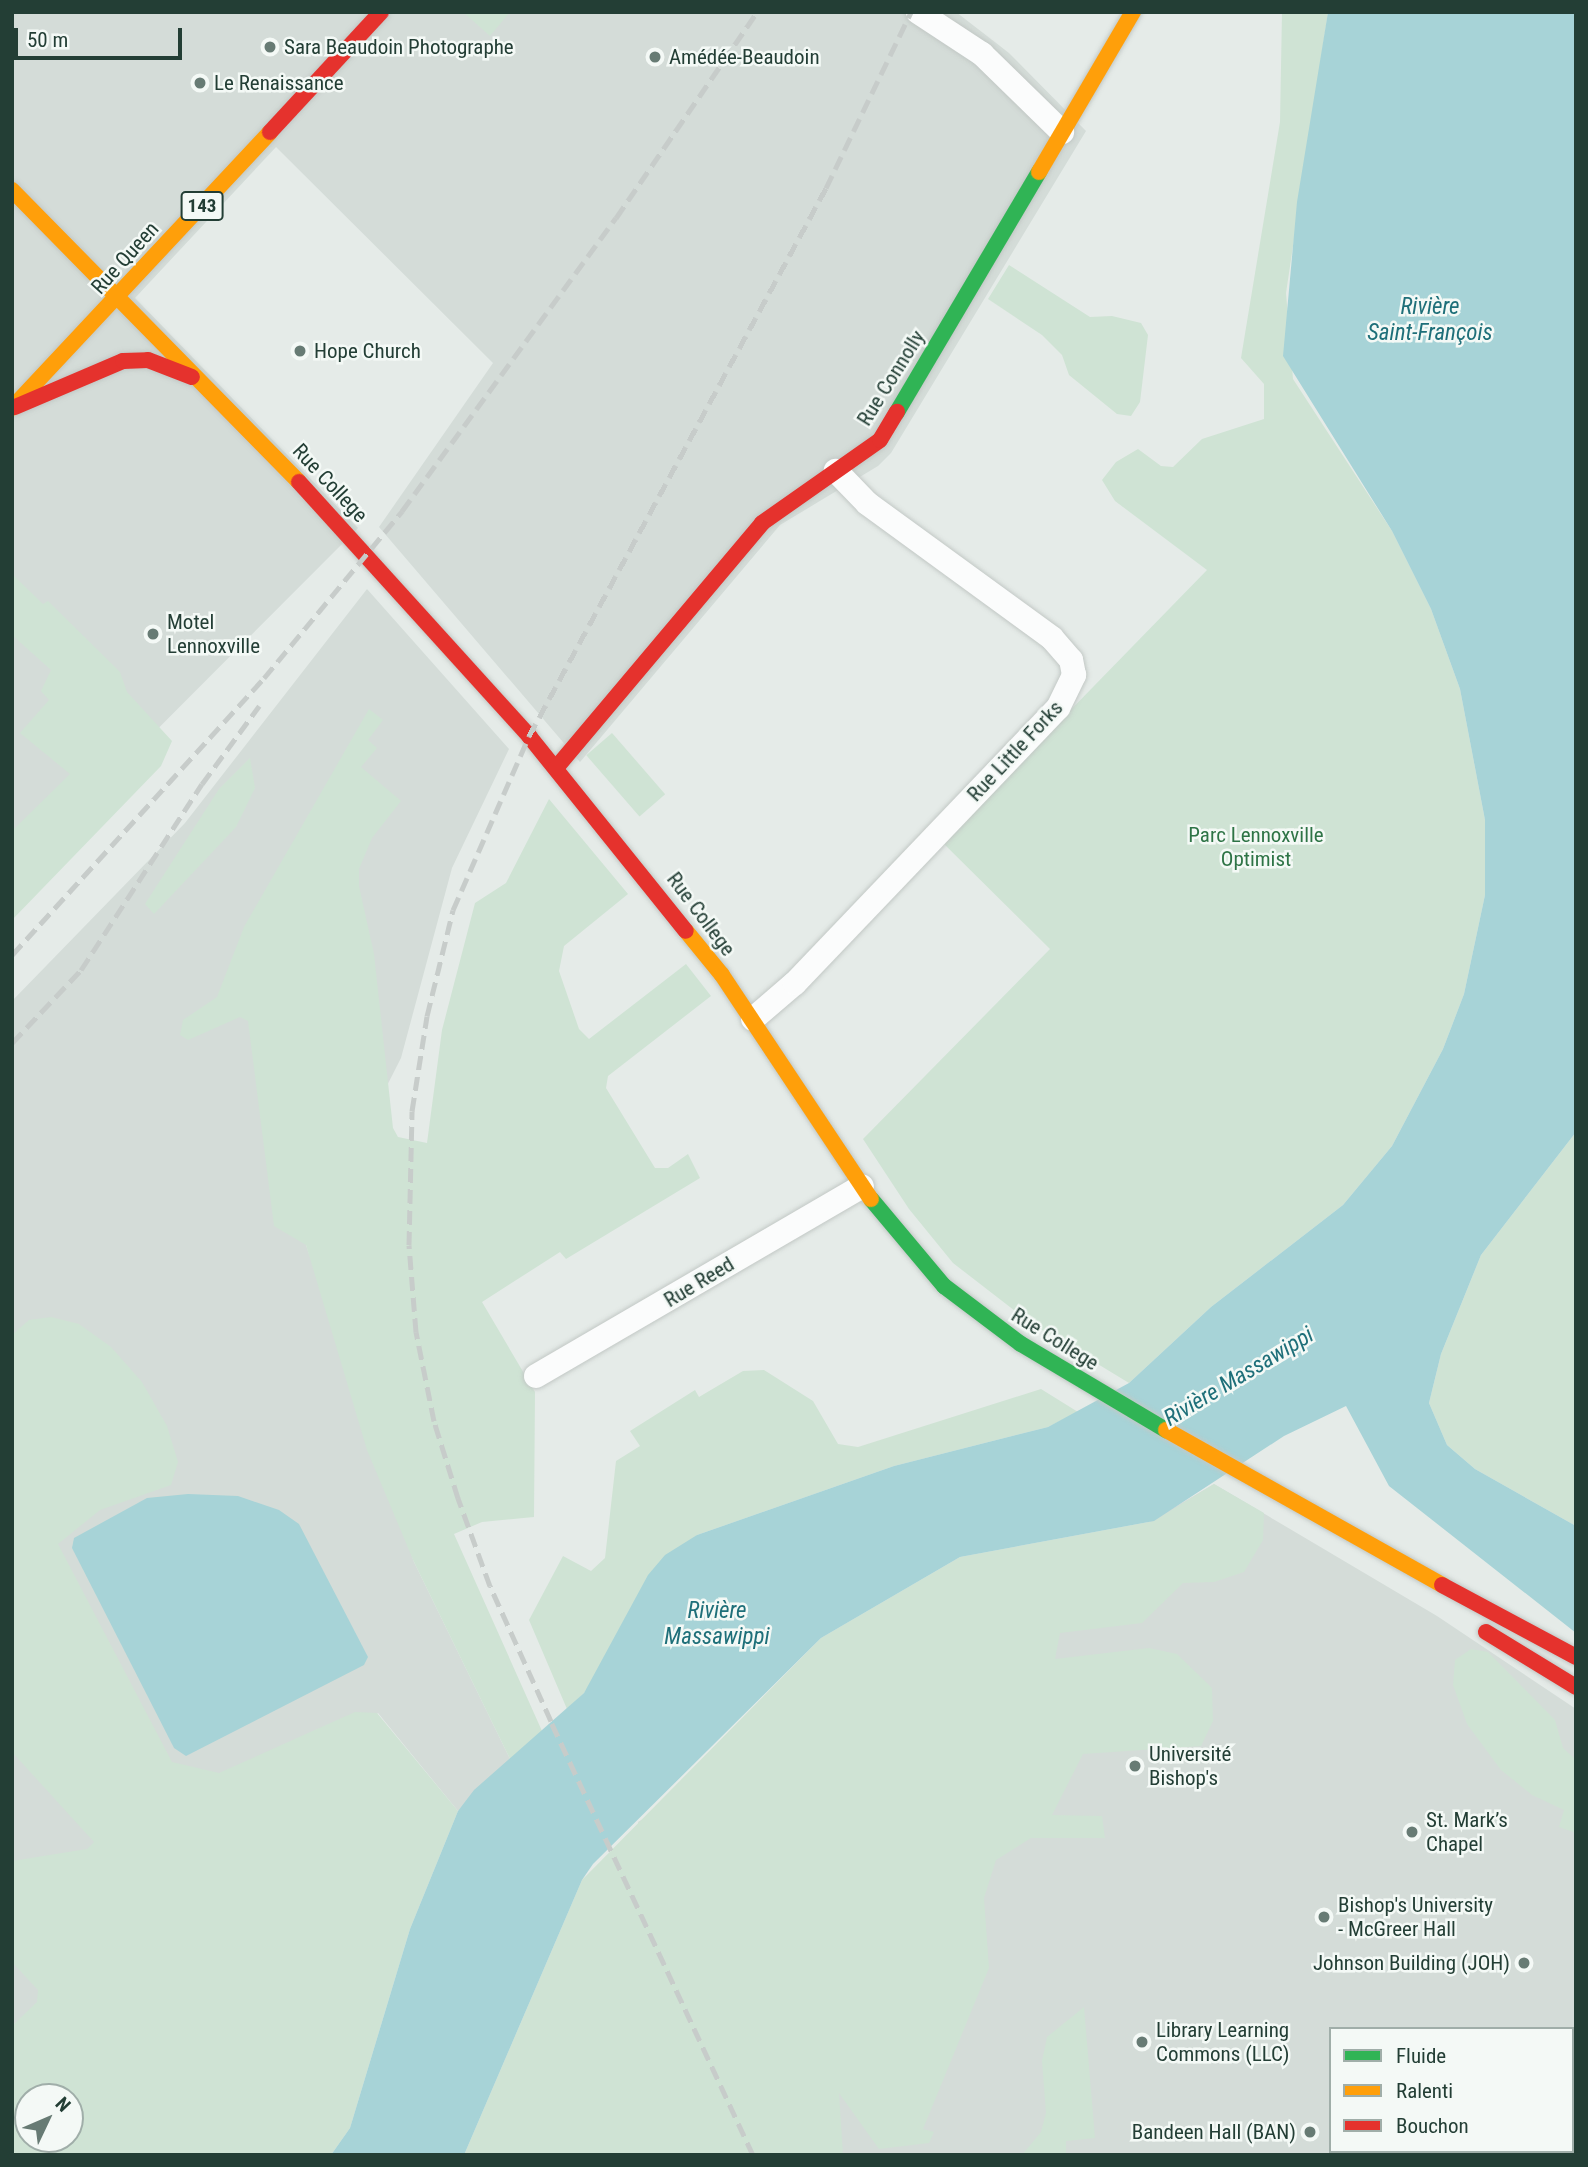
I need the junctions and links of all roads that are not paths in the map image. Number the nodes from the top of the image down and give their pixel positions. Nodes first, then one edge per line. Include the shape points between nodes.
1 (381, 12) edge
2 (918, 12) edge
3 (1133, 12) edge
4 (1062, 132) junction
5 (12, 190) edge
6 (118, 297) junction
7 (210, 387) junction
8 (12, 408) edge
9 (836, 471) junction
10 (556, 768) junction
11 (754, 1019) junction
12 (862, 1186) junction
13 (536, 1376) dead end
14 (1416, 1574) junction
15 (1576, 1657) edge
16 (1576, 1687) edge

1 - 6 main road, Rue Queen / 143
2 - 4 street via 982,54
3 - 4 main road, Rue Connolly
4 - 9 main road, Rue Connolly via 895,420 866,453
5 - 6 main road, Rue College
6 - 7 main road, Rue College
6 - 8 main road, Rue Queen / 143
7 - 8 main road via 163,364 123,361
7 - 10 main road, Rue College via 378,564
9 - 10 main road, Rue Connolly via 762,523
9 - 11 street, Rue Little Forks via 867,503 1052,638 1071,660 1074,675 1058,708 795,983
10 - 11 main road, Rue College via 659,892
11 - 12 main road, Rue College
12 - 13 street, Rue Reed
12 - 14 main road, Rue College via 905,1245 965,1305 1086,1383
14 - 15 main road, Rue College via 1499,1612
14 - 16 main road, Rue College via 1484,1631

